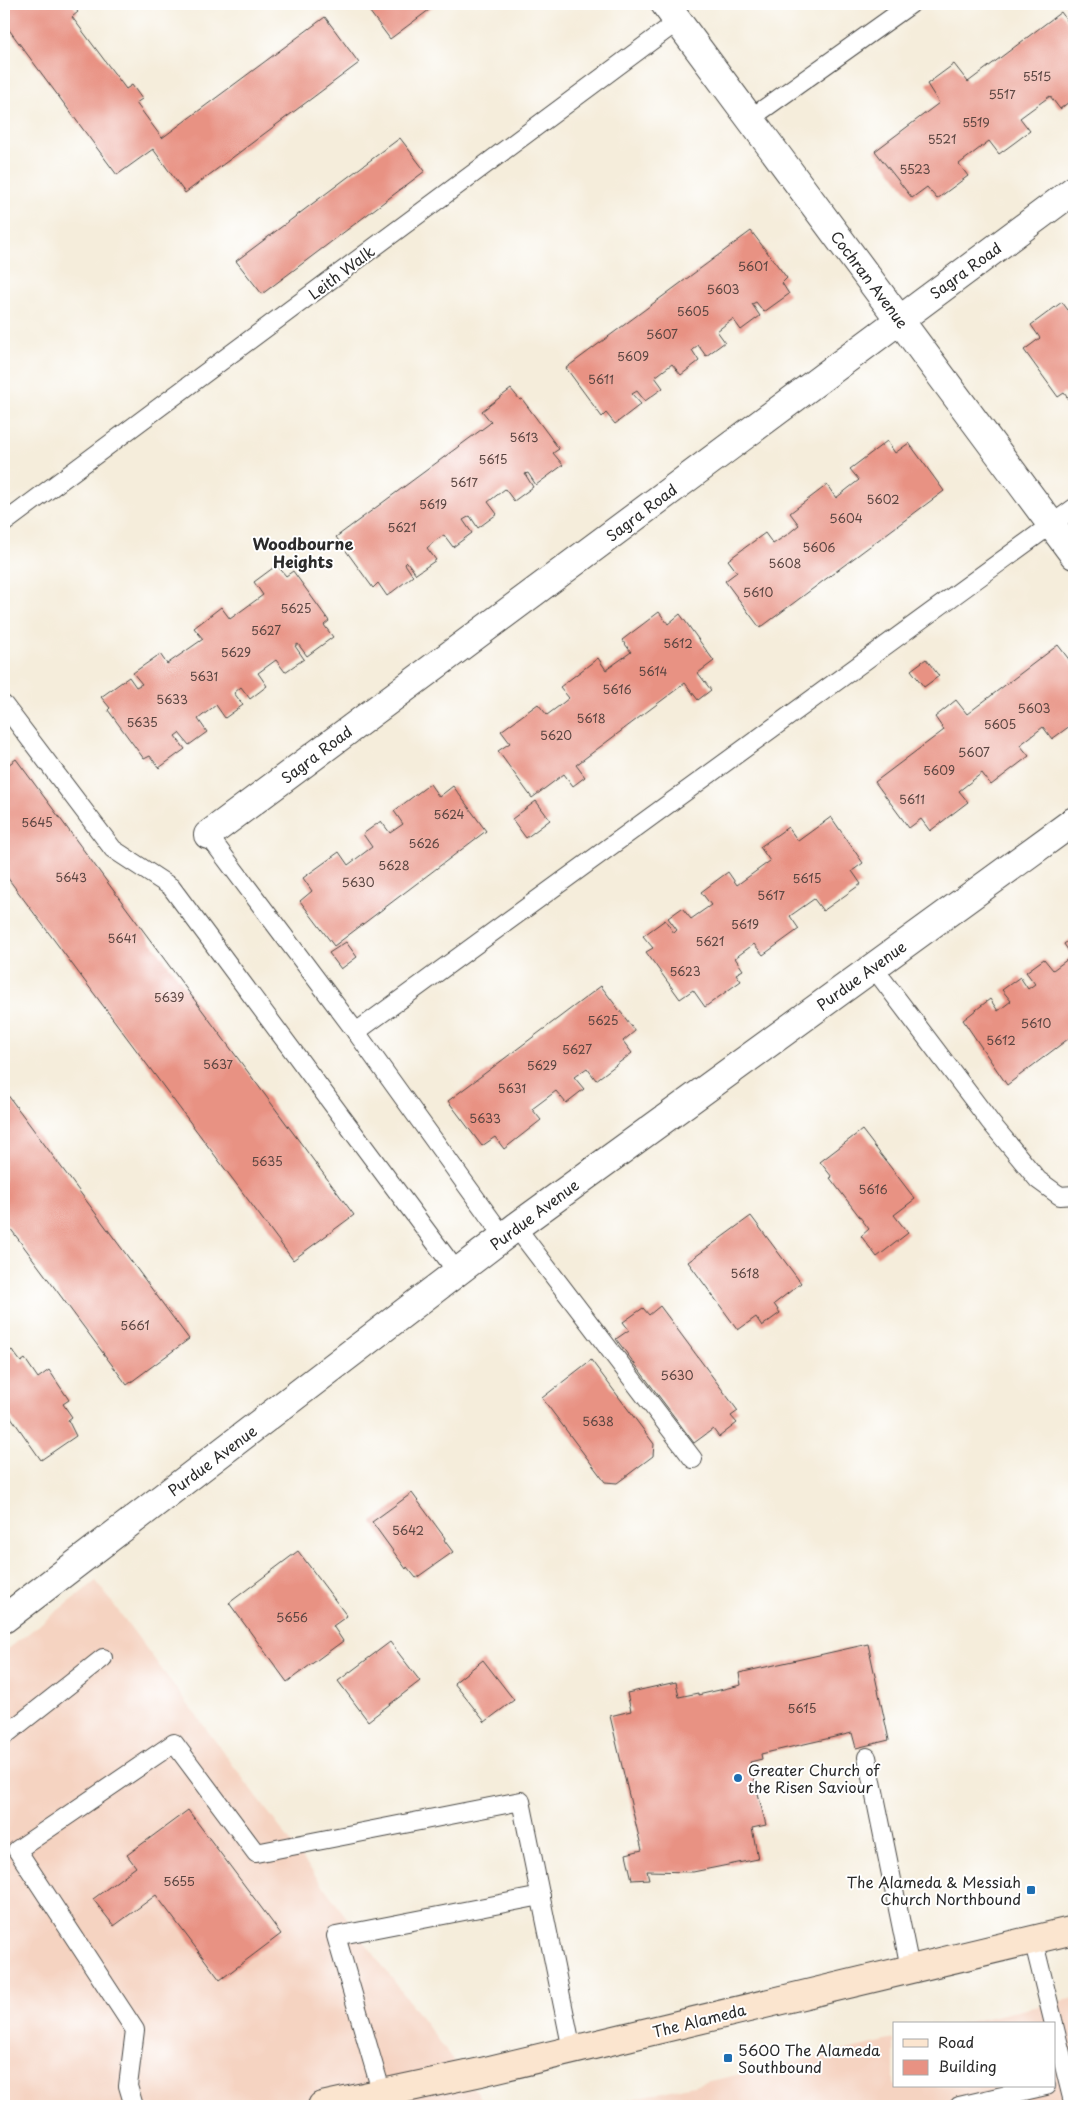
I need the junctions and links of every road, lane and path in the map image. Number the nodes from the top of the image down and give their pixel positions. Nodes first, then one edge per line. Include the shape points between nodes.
1 (912, 4) edge
2 (671, 12) edge
3 (751, 118) junction
4 (1074, 190) edge
5 (899, 319) junction
6 (1074, 508) edge
7 (4, 523) edge
8 (1052, 524) junction
9 (1074, 555) edge
10 (4, 705) edge
11 (1074, 821) edge
12 (208, 835) joint
13 (873, 967) junction
14 (356, 1032) junction
15 (1074, 1195) edge
16 (510, 1232) junction
17 (457, 1272) junction
18 (693, 1459) dead end
19 (4, 1619) edge
20 (103, 1658) dead end
21 (4, 1736) edge
22 (867, 1757) dead end
23 (540, 1896) junction
24 (1074, 1930) edge
25 (1033, 1939) junction
26 (910, 1968) junction
27 (1054, 2022) edge
28 (1056, 2034) edge
29 (572, 2050) junction
30 (1066, 2082) edge
31 (1037, 2088) edge
32 (382, 2094) junction
33 (134, 2106) edge
34 (322, 2106) edge
35 (959, 2106) edge
36 (1074, 2106) edge

1 - 3 lane
2 - 3 street, Cochran Avenue
2 - 7 lane, Leith Walk
3 - 5 street, Cochran Avenue
4 - 5 street, Sagra Road
5 - 8 street, Cochran Avenue
5 - 12 street, Sagra Road
6 - 8 lane
8 - 9 street, Cochran Avenue
8 - 14 lane
10 - 17 lane via 113,849 171,887
11 - 13 street, Purdue Avenue
12 - 14 lane
13 - 15 lane via 1038,1180 1060,1196
13 - 16 street, Purdue Avenue
14 - 16 lane
16 - 17 street, Purdue Avenue
16 - 18 lane
17 - 19 street, Purdue Avenue
20 - 21 lane
22 - 26 lane
23 - 29 lane
23 - 32 lane via 336,1936
23 - 33 lane via 521,1801 256,1853 174,1744 17,1850 135,2030 128,2086
24 - 25 main road, The Alameda
25 - 26 main road, The Alameda
25 - 27 lane
26 - 29 main road, The Alameda
28 - 30 lane
29 - 32 main road, The Alameda
30 - 36 lane
31 - 35 lane
32 - 34 main road, The Alameda

